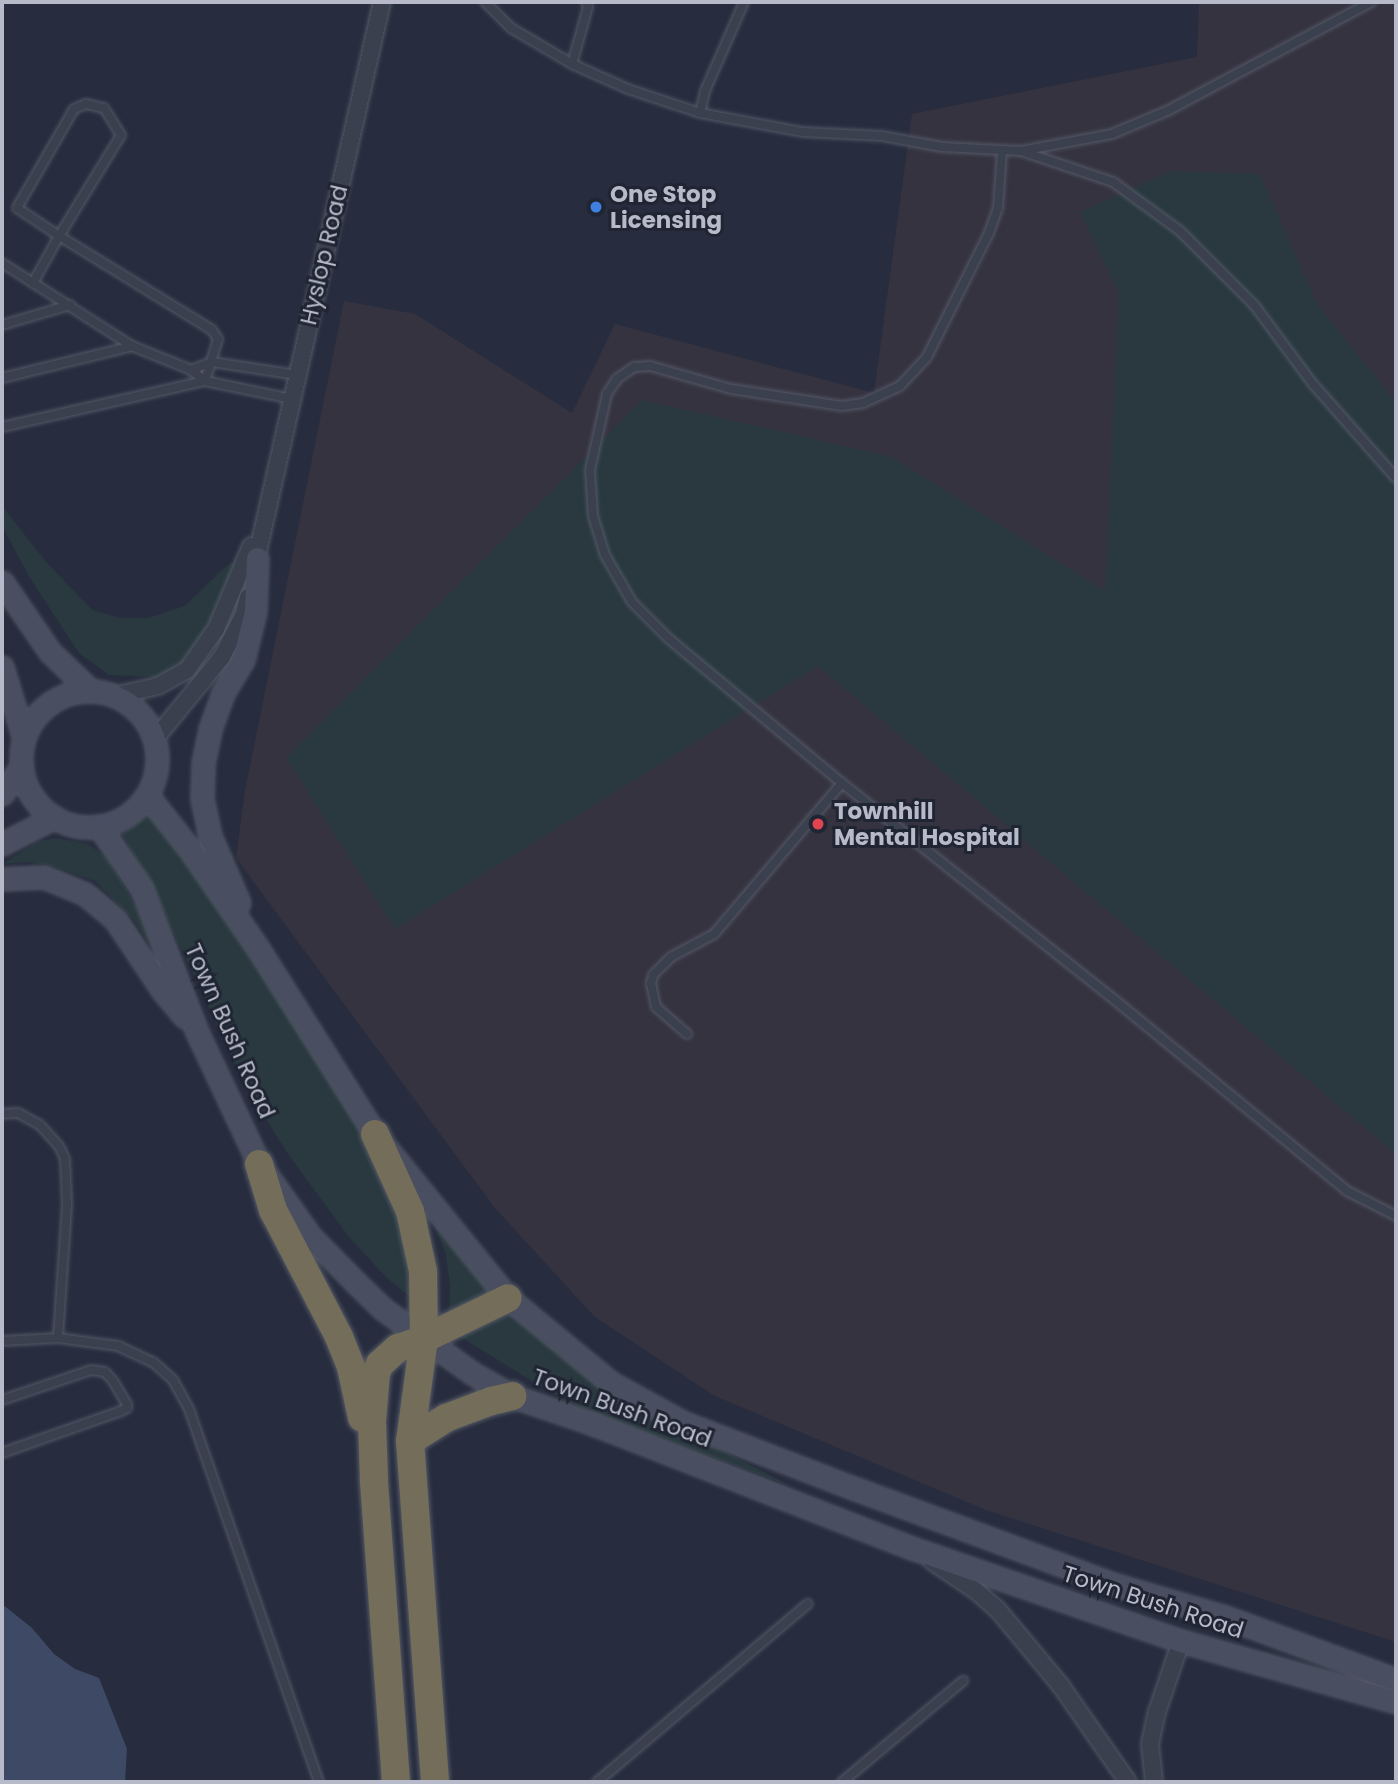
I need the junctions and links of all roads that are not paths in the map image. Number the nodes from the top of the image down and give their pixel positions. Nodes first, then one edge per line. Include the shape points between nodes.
1 (382, 2) edge
2 (485, 2) edge
3 (586, 2) edge
4 (744, 2) edge
5 (1371, 2) edge
6 (572, 64) junction
7 (700, 113) junction
8 (1002, 150) junction
9 (1021, 151) junction
10 (59, 236) junction
11 (3, 266) edge
12 (33, 282) junction
13 (70, 305) junction
14 (2, 325) edge
15 (132, 346) junction
16 (212, 362) junction
17 (191, 370) junction
18 (297, 375) junction
19 (2, 379) edge
20 (205, 381) junction
21 (292, 399) junction
22 (2, 427) edge
23 (1396, 478) edge
24 (266, 508) junction
25 (257, 558) junction
26 (2, 582) edge
27 (2, 667) edge
28 (91, 691) junction
29 (114, 696) junction
30 (24, 739) junction
31 (154, 740) junction
32 (21, 766) junction
33 (842, 783) junction
34 (2, 794) edge
35 (147, 795) junction
36 (55, 817) junction
37 (99, 826) junction
38 (2, 844) edge
39 (2, 879) edge
40 (259, 950) junction
41 (197, 1032) junction
42 (687, 1034) dead end
43 (2, 1114) edge
44 (375, 1134) junction
45 (259, 1164) junction
46 (1396, 1216) edge
47 (508, 1298) junction
48 (58, 1338) junction
49 (424, 1339) junction
50 (2, 1341) edge
51 (512, 1396) junction
52 (2, 1400) edge
53 (410, 1441) junction
54 (2, 1453) edge
55 (374, 1479) junction
56 (912, 1548) junction
57 (1116, 1585) junction
58 (808, 1604) dead end
59 (1225, 1617) junction
60 (1181, 1641) junction
61 (1396, 1680) edge
62 (963, 1681) dead end
63 (1396, 1702) edge
64 (319, 1782) edge
65 (396, 1782) edge
66 (435, 1782) edge
67 (597, 1782) edge
68 (842, 1782) edge
69 (1128, 1782) edge
70 (1154, 1782) edge

1 - 18 street, Hyslop Road
2 - 6 lane via 511,27
3 - 6 lane
4 - 7 lane
5 - 9 lane via 1169,110 1112,134
6 - 7 lane
7 - 8 lane via 803,132
8 - 9 lane
8 - 33 lane via 998,208 989,233 927,357 900,386 863,403 842,405 730,389 650,366 634,367 617,379 607,394 593,448 593,516 616,578 632,602 669,639
9 - 23 lane via 1113,182 1180,231 1255,306 1313,384
10 - 10 lane via 121,135 104,108 86,104 74,109 17,208
10 - 12 lane
10 - 16 lane via 212,330 218,339
11 - 12 lane
12 - 13 lane
13 - 14 lane
13 - 15 lane
15 - 17 lane
15 - 19 lane
16 - 17 lane
16 - 18 lane
16 - 20 lane
17 - 20 lane
18 - 21 street, Hyslop Road
20 - 21 lane
20 - 22 lane
21 - 24 street, Hyslop Road
24 - 25 street, Hyslop Road
24 - 29 street, Hyslop Road via 203,651 174,680
25 - 31 street, Hyslop Road via 244,614 222,657
25 - 40 street via 255,611 243,660 223,693 210,729 202,799 210,836
26 - 28 street via 50,652
27 - 30 street
28 - 29 street
28 - 30 street via 65,696 43,709
29 - 31 street via 139,713
30 - 32 street
31 - 35 street via 156,768
32 - 34 street
32 - 36 street via 32,796
33 - 42 lane via 714,934 671,957 653,975 656,1007
33 - 46 lane via 1347,1191
35 - 37 street via 126,816
35 - 40 street, Town Bush Road
36 - 37 street via 68,824
36 - 38 street
37 - 41 street, Town Bush Road via 142,889
39 - 41 street via 44,877 85,894 104,908
40 - 44 street, Town Bush Road
41 - 45 street, Town Bush Road
43 - 48 lane via 18,1113 40,1125 60,1146 65,1159 67,1205
44 - 47 street, Town Bush Road
44 - 49 highway via 416,1231 424,1271
45 - 49 street, Town Bush Road via 310,1236 383,1309
45 - 55 highway via 273,1210 351,1367
47 - 49 highway
47 - 57 street, Town Bush Road via 611,1384 682,1422
48 - 50 lane
48 - 64 lane via 118,1346 153,1362 173,1380 188,1409
49 - 51 street, Town Bush Road
49 - 53 highway
49 - 55 highway via 398,1348 376,1373
51 - 53 highway via 446,1419
51 - 56 street, Town Bush Road
52 - 54 lane via 91,1370 113,1381 127,1404 121,1411
53 - 66 highway
55 - 65 highway
56 - 60 street, Town Bush Road
56 - 69 street via 998,1610 1060,1686
57 - 59 street, Town Bush Road
57 - 60 street via 1163,1612
58 - 67 lane
59 - 60 street
59 - 61 street, Town Bush Road
60 - 63 street, Town Bush Road
60 - 70 street via 1150,1744
62 - 68 lane

